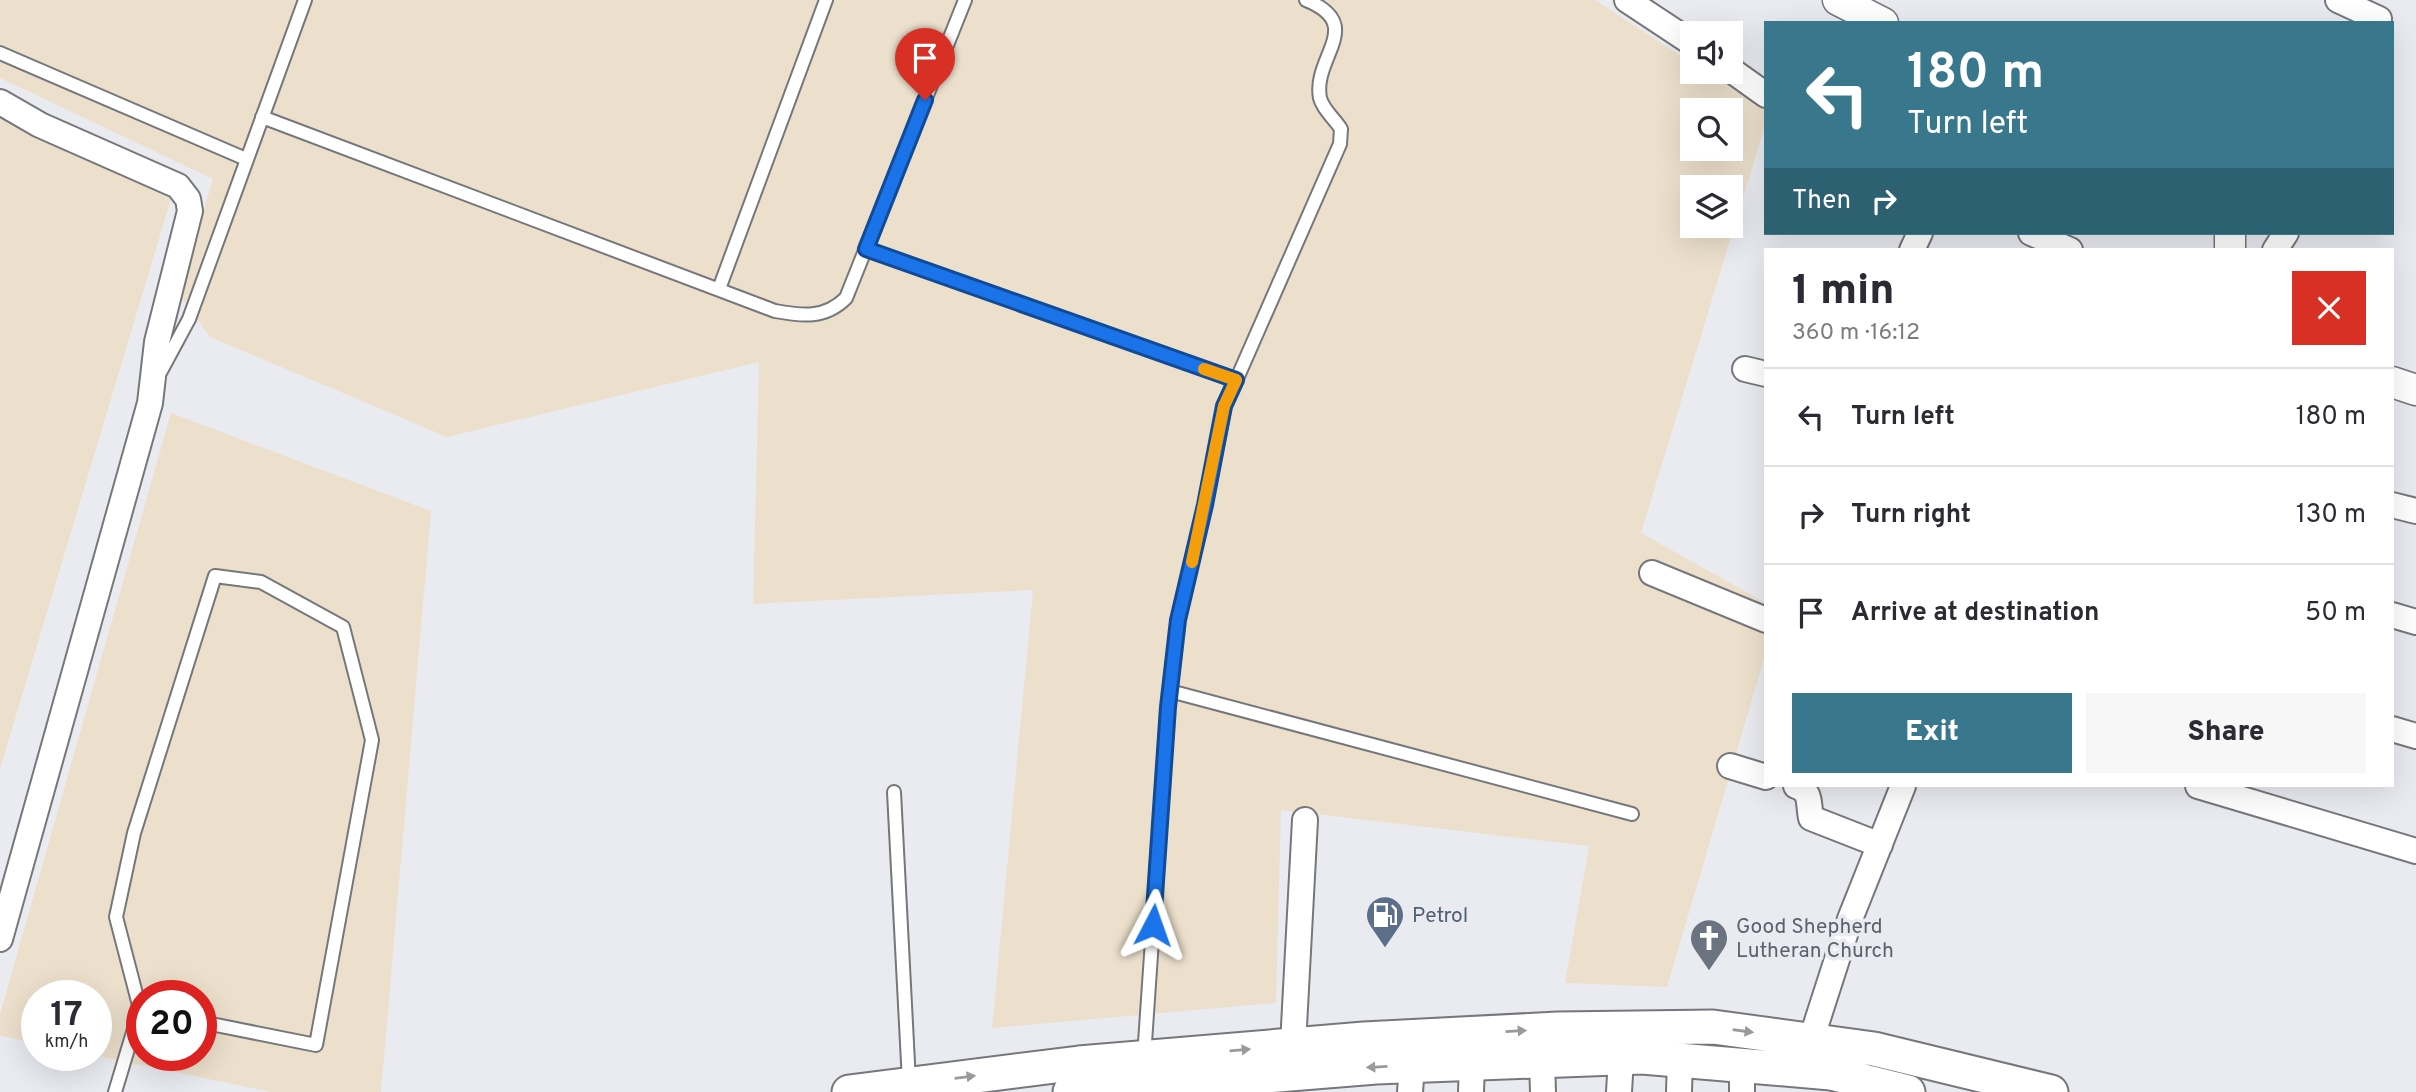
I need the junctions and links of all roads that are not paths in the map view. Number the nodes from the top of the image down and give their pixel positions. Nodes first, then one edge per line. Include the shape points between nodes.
1 (305, 0) edge
2 (826, 0) edge
3 (965, 0) edge
4 (1306, 0) edge
5 (1627, 0) edge
6 (1839, 0) edge
7 (2338, 0) edge
8 (1327, 5) edge
9 (2381, 14) edge
10 (1879, 21) edge
11 (1680, 35) edge
12 (0, 53) edge
13 (1743, 79) edge
14 (1764, 94) edge
15 (0, 102) edge
16 (262, 117) junction
17 (246, 159) junction
18 (2036, 235) edge
19 (2065, 248) edge
20 (866, 249) junction
21 (719, 289) junction
22 (1236, 380) junction
23 (2394, 383) edge
24 (152, 387) junction
25 (2416, 390) edge
26 (2394, 506) edge
27 (2416, 511) edge
28 (1652, 573) dead end
29 (2394, 616) edge
30 (1764, 619) edge
31 (2416, 622) edge
32 (1170, 691) junction
33 (2394, 730) edge
34 (2416, 736) edge
35 (1730, 766) dead end
36 (1764, 776) edge
37 (1798, 787) edge
38 (1903, 787) edge
39 (2201, 787) edge
40 (894, 792) dead end
41 (1632, 814) dead end
42 (1305, 820) dead end
43 (1880, 845) junction
44 (2416, 851) edge
45 (0, 939) edge
46 (133, 980) edge
47 (217, 1025) edge
48 (1293, 1045) junction
49 (126, 1057) edge
50 (1144, 1058) junction
51 (1621, 1058) junction
52 (1680, 1059) junction
53 (1471, 1063) edge
54 (1809, 1067) edge
55 (1192, 1076) edge
56 (1542, 1077) edge
57 (1742, 1078) edge
58 (1411, 1079) edge
59 (909, 1083) junction
60 (1848, 1085) edge
61 (1090, 1091) edge
62 (115, 1092) edge
63 (849, 1092) edge
64 (1619, 1092) edge
65 (1679, 1092) edge
66 (1908, 1092) edge
67 (2051, 1092) edge

1 - 16 lane
2 - 21 lane
3 - 20 lane
4 - 8 lane
5 - 11 street
6 - 10 street
7 - 9 street
8 - 22 lane via 1335,35 1320,100 1342,129 1340,144
12 - 17 lane
13 - 14 street
15 - 24 street via 40,125 178,186 188,199 190,211 157,342
16 - 17 lane
16 - 21 lane
17 - 24 lane via 189,319
18 - 19 street
20 - 21 lane via 846,298 826,313 775,311
20 - 22 lane
22 - 32 lane via 1224,406 1178,620
23 - 25 street
24 - 45 street
26 - 27 street
28 - 30 street
29 - 31 street
32 - 41 lane
32 - 50 lane
33 - 34 street
35 - 36 street
37 - 43 street via 1808,794 1811,818
38 - 43 street
39 - 44 street
40 - 59 lane
42 - 48 street
43 - 54 street via 1850,919
46 - 47 lane via 116,917 134,833 215,576 261,582 343,627 372,740 316,1045
48 - 53 main road
55 -> 48 main road
49 - 62 lane
50 - 55 main road
59 -> 50 main road
51 - 52 main road
51 - 56 main road
51 - 64 street
52 - 57 main road
52 - 65 street
53 -> 54 main road via 1713,1027
53 - 56 main road
53 - 58 main road
54 - 57 main road
54 - 60 main road
54 - 67 main road via 1874,1049
58 -> 55 main road
55 - 61 main road
59 - 63 main road
60 - 66 main road

